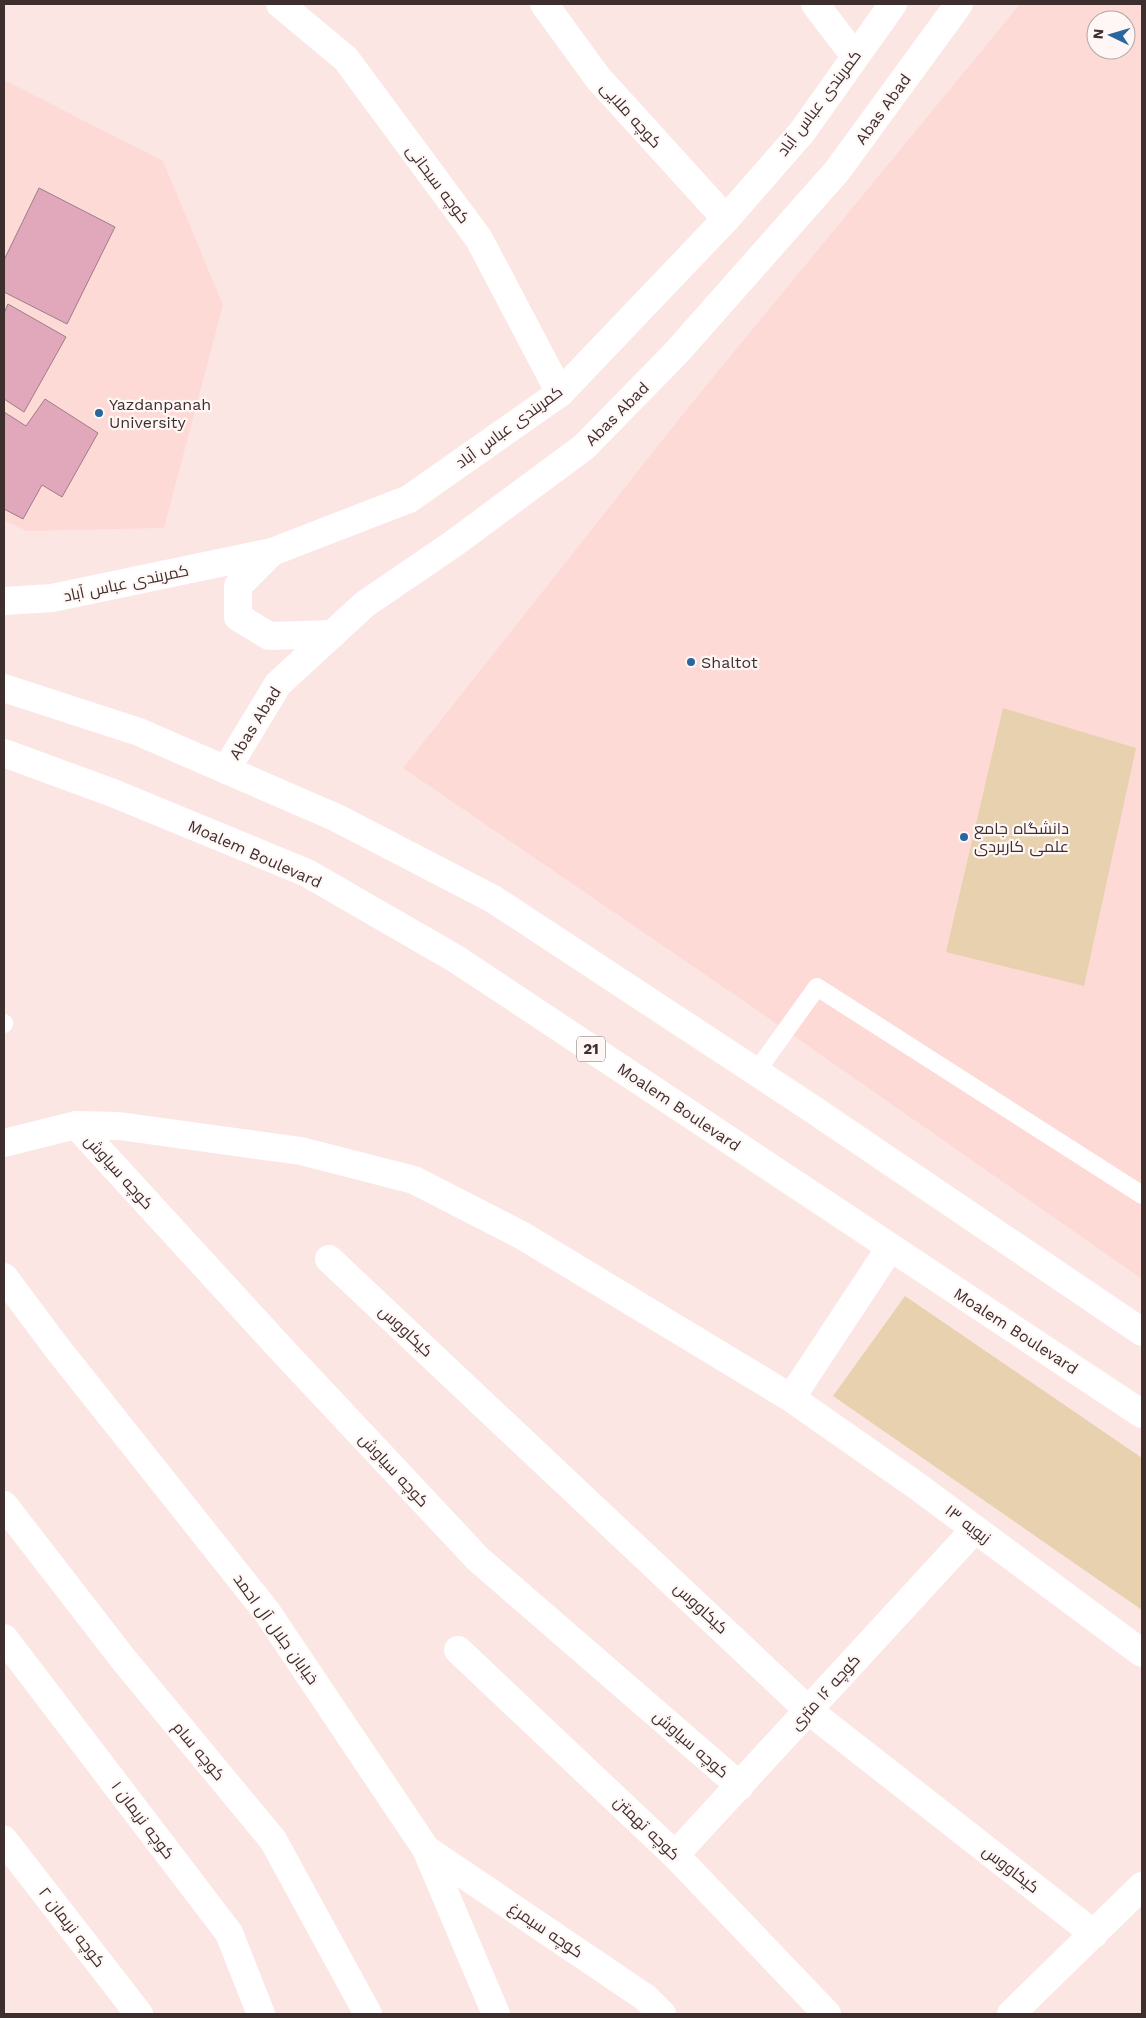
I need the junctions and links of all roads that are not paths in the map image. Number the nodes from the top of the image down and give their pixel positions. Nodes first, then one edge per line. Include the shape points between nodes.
1 (280, 4) edge
2 (544, 4) edge
3 (815, 4) edge
4 (893, 4) edge
5 (959, 4) edge
6 (854, 55) junction
7 (726, 219) junction
8 (560, 393) junction
9 (272, 552) junction
10 (4, 602) edge
11 (333, 634) junction
12 (4, 688) edge
13 (4, 753) edge
14 (226, 770) junction
15 (756, 1072) junction
16 (76, 1125) junction
17 (4, 1143) edge
18 (1142, 1195) edge
19 (890, 1248) junction
20 (329, 1258) dead end
21 (4, 1277) edge
22 (1142, 1332) edge
23 (791, 1398) junction
24 (1142, 1414) edge
25 (4, 1505) edge
26 (975, 1529) junction
27 (4, 1638) edge
28 (458, 1650) dead end
29 (1142, 1654) edge
30 (808, 1710) junction
31 (740, 1786) junction
32 (4, 1840) edge
33 (426, 1849) junction
34 (675, 1855) junction
35 (1142, 1886) edge
36 (1094, 1934) junction
37 (139, 2014) edge
38 (261, 2014) edge
39 (368, 2014) edge
40 (496, 2014) edge
41 (662, 2014) edge
42 (827, 2014) edge
43 (1011, 2014) edge

1 - 8 street, کوچه سبحانی via 346,59 479,239
2 - 7 street, کوچه ملایی via 598,78
3 - 6 street
4 - 6 street, کمربندی عباس آباد
5 - 11 street, Abas Abad via 837,171 676,353 584,447 454,544 365,604
6 - 7 street, کمربندی عباس آباد via 802,132
7 - 8 street, کمربندی عباس آباد
8 - 9 street, کمربندی عباس آباد via 409,499
9 - 10 street, کمربندی عباس آباد via 52,598
9 - 11 street via 238,586 238,617 269,636
11 - 14 street, Abas Abad via 278,684
12 - 14 street via 138,732
13 - 19 street, Moalem Boulevard / 21 via 113,793 306,873 456,959
14 - 15 street via 337,818 493,899
15 - 18 lane via 817,986
15 - 22 street
16 - 17 street, زیویه ۱۳
16 - 23 street, زیویه ۱۳ via 119,1126 301,1152 414,1180 523,1236
16 - 31 street, کوچه سیاوش via 478,1559
19 - 23 street
19 - 24 street, Moalem Boulevard / 21
20 - 30 street, کیکاووس
21 - 33 street, خیابان جلال آل احمد via 267,1612
23 - 26 street, زیویه ۱۳
25 - 39 street, کوچه سام via 124,1660 273,1840
26 - 29 street, زیویه ۱۳
26 - 30 street, کوچه ۱۶ متری
27 - 38 street, کوچه نریمان ۱ via 229,1933
28 - 34 street, کوچه تهمتن
30 - 31 street, کوچه ۱۶ متری
30 - 36 street, کیکاووس
31 - 34 street, کوچه ۱۶ متری
32 - 37 street, کوچه نریمان ۲
33 - 40 street, خیابان جلال آل احمد
33 - 41 street, کوچه سیمرغ via 646,1998
34 - 42 street, کوچه تهمتن
35 - 36 street
36 - 43 street

